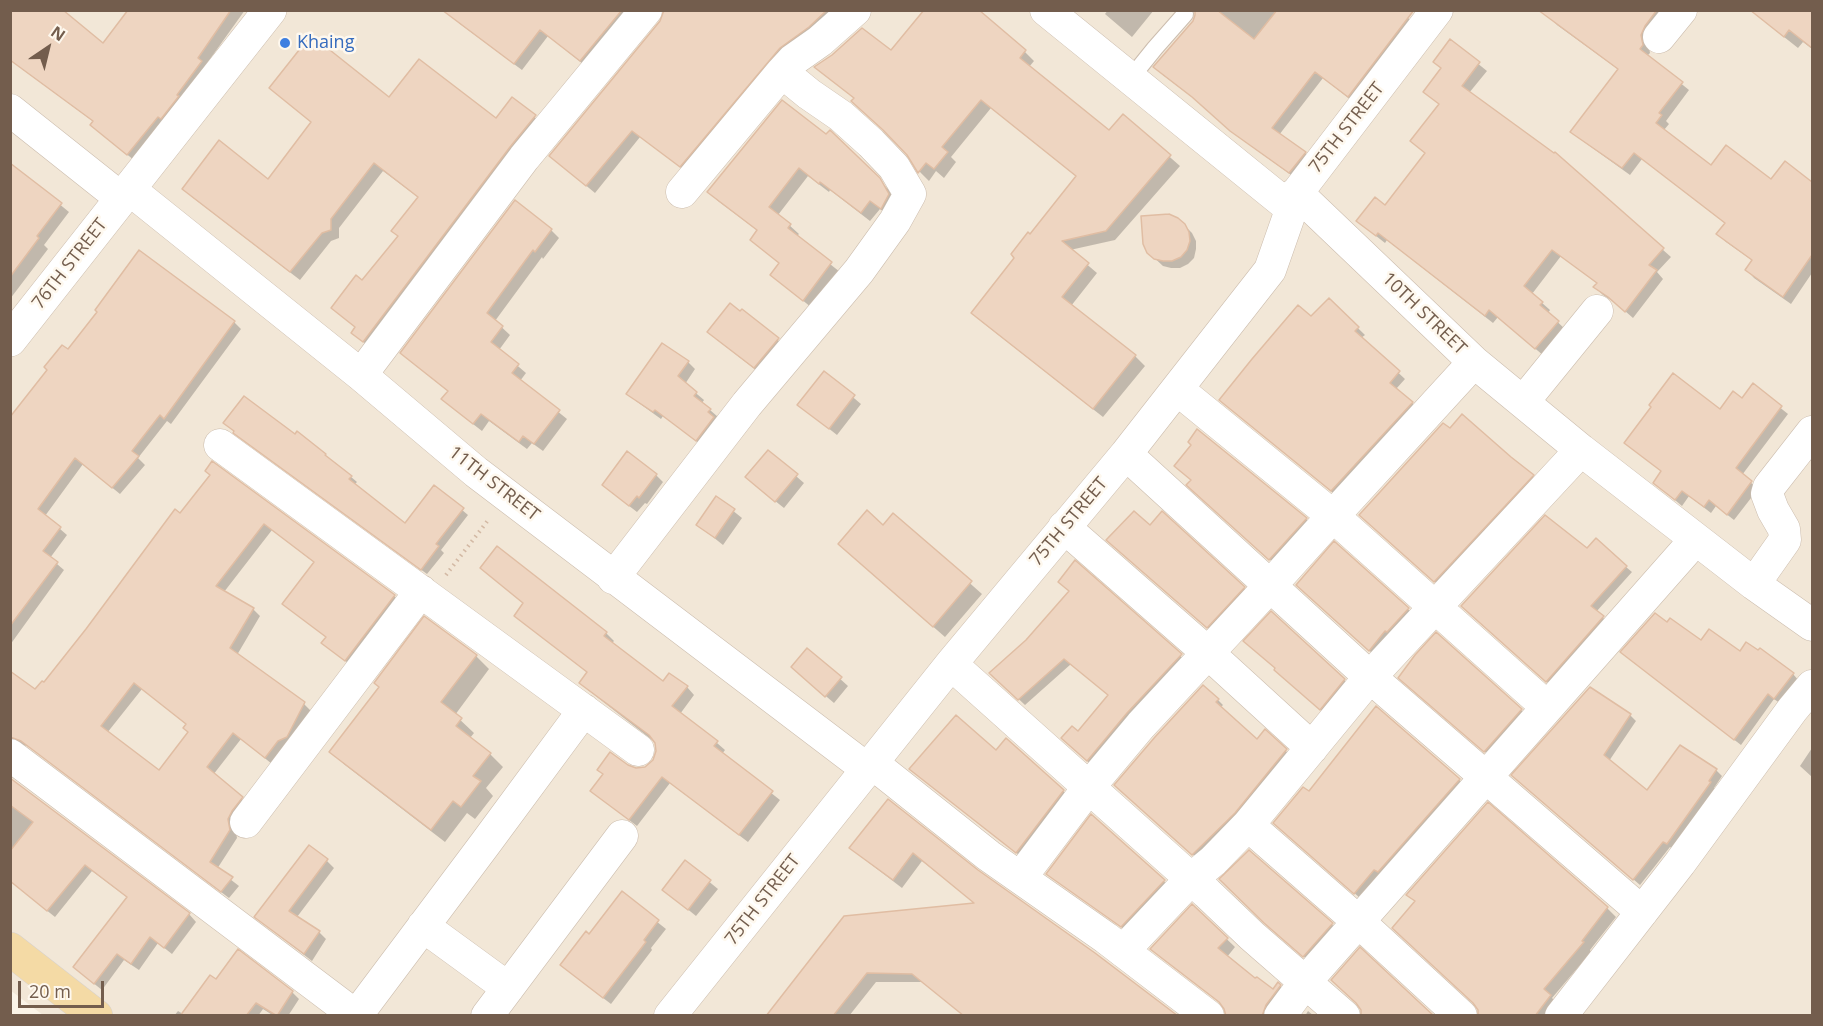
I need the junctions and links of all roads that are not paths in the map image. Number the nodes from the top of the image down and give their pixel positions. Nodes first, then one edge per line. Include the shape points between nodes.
1 (270, 10) edge
2 (645, 10) edge
3 (855, 10) edge
4 (1046, 10) edge
5 (1437, 10) edge
6 (1681, 10) edge
7 (1185, 14) dead end
8 (1659, 37) dead end
9 (782, 72) junction
10 (1130, 80) junction
11 (10, 110) edge
12 (682, 192) dead end
13 (1297, 193) junction
14 (125, 194) junction
15 (1597, 311) dead end
16 (10, 340) edge
17 (1474, 362) junction
18 (361, 375) junction
19 (1177, 389) junction
20 (1523, 402) junction
21 (1812, 432) edge
22 (220, 445) dead end
23 (1581, 450) junction
24 (1126, 454) junction
25 (1333, 516) junction
26 (1064, 527) junction
27 (1696, 538) junction
28 (614, 578) junction
29 (1754, 584) junction
30 (1270, 586) junction
31 (426, 594) junction
32 (1436, 608) junction
33 (1812, 625) edge
34 (1208, 653) junction
35 (951, 664) junction
36 (1370, 677) junction
37 (1812, 686) edge
38 (1547, 707) junction
39 (584, 710) junction
40 (1312, 748) junction
41 (638, 750) dead end
42 (10, 755) edge
43 (870, 766) junction
44 (1485, 778) junction
45 (1089, 787) junction
46 (246, 822) dead end
47 (1248, 825) junction
48 (622, 836) dead end
49 (1021, 877) junction
50 (1191, 879) junction
51 (1642, 912) junction
52 (1359, 921) junction
53 (423, 926) junction
54 (10, 948) edge
55 (1123, 951) junction
56 (1306, 981) junction
57 (508, 988) junction
58 (96, 1016) edge
59 (486, 1016) edge
60 (670, 1016) edge
61 (1208, 1016) edge
62 (1280, 1016) edge
63 (1344, 1016) edge
64 (1461, 1016) edge
65 (1561, 1016) edge

1 - 14 street, 76TH STREET
2 - 18 street via 524,158
3 - 9 street
4 - 10 street
5 - 13 street, 75TH STREET
6 - 8 street
7 - 10 lane
9 - 12 street
9 - 28 street via 871,143 894,167 910,194 859,271 747,404
10 - 13 street via 1282,202
11 - 14 street, 11TH STREET
13 - 17 street, 10TH STREET
13 - 19 street, 75TH STREET via 1270,270
14 - 16 street, 76TH STREET
14 - 18 street, 11TH STREET
15 - 20 street
17 - 20 street, 10TH STREET
17 - 25 street
18 - 28 street, 11TH STREET via 476,472
19 - 24 street, 75TH STREET
19 - 25 street
20 - 23 street, 10TH STREET
21 - 29 street via 1769,487 1767,494 1784,529 1785,540
22 - 31 street
23 - 27 street, 10TH STREET
23 - 32 street
24 - 26 street, 75TH STREET
24 - 30 street
25 - 30 street
25 - 32 street
26 - 34 street
26 - 35 street, 75TH STREET
27 - 29 street, 10TH STREET
27 - 38 street
28 - 43 street, 11TH STREET
29 - 33 street, 10TH STREET
30 - 34 street
30 - 36 street
31 - 39 street
31 - 46 street
32 - 36 street
32 - 38 street
34 - 40 street
34 - 45 street
35 - 43 street, 75TH STREET
35 - 45 street
36 - 40 street
36 - 44 street
37 - 51 street
38 - 44 street
39 - 41 street
39 - 53 street
40 - 47 street
42 - 53 street via 356,1016
43 - 49 street, 11TH STREET
43 - 60 street, 75TH STREET
44 - 51 street
44 - 52 street
45 - 49 street
45 - 50 street
47 - 50 street
47 - 52 street
48 - 57 street
49 - 55 street, 11TH STREET
50 - 55 street
50 - 56 street
51 - 65 street
52 - 56 street
52 - 64 street
53 - 57 street
54 - 58 main road
55 - 61 street, 11TH STREET
56 - 62 street
56 - 63 street
57 - 59 street

